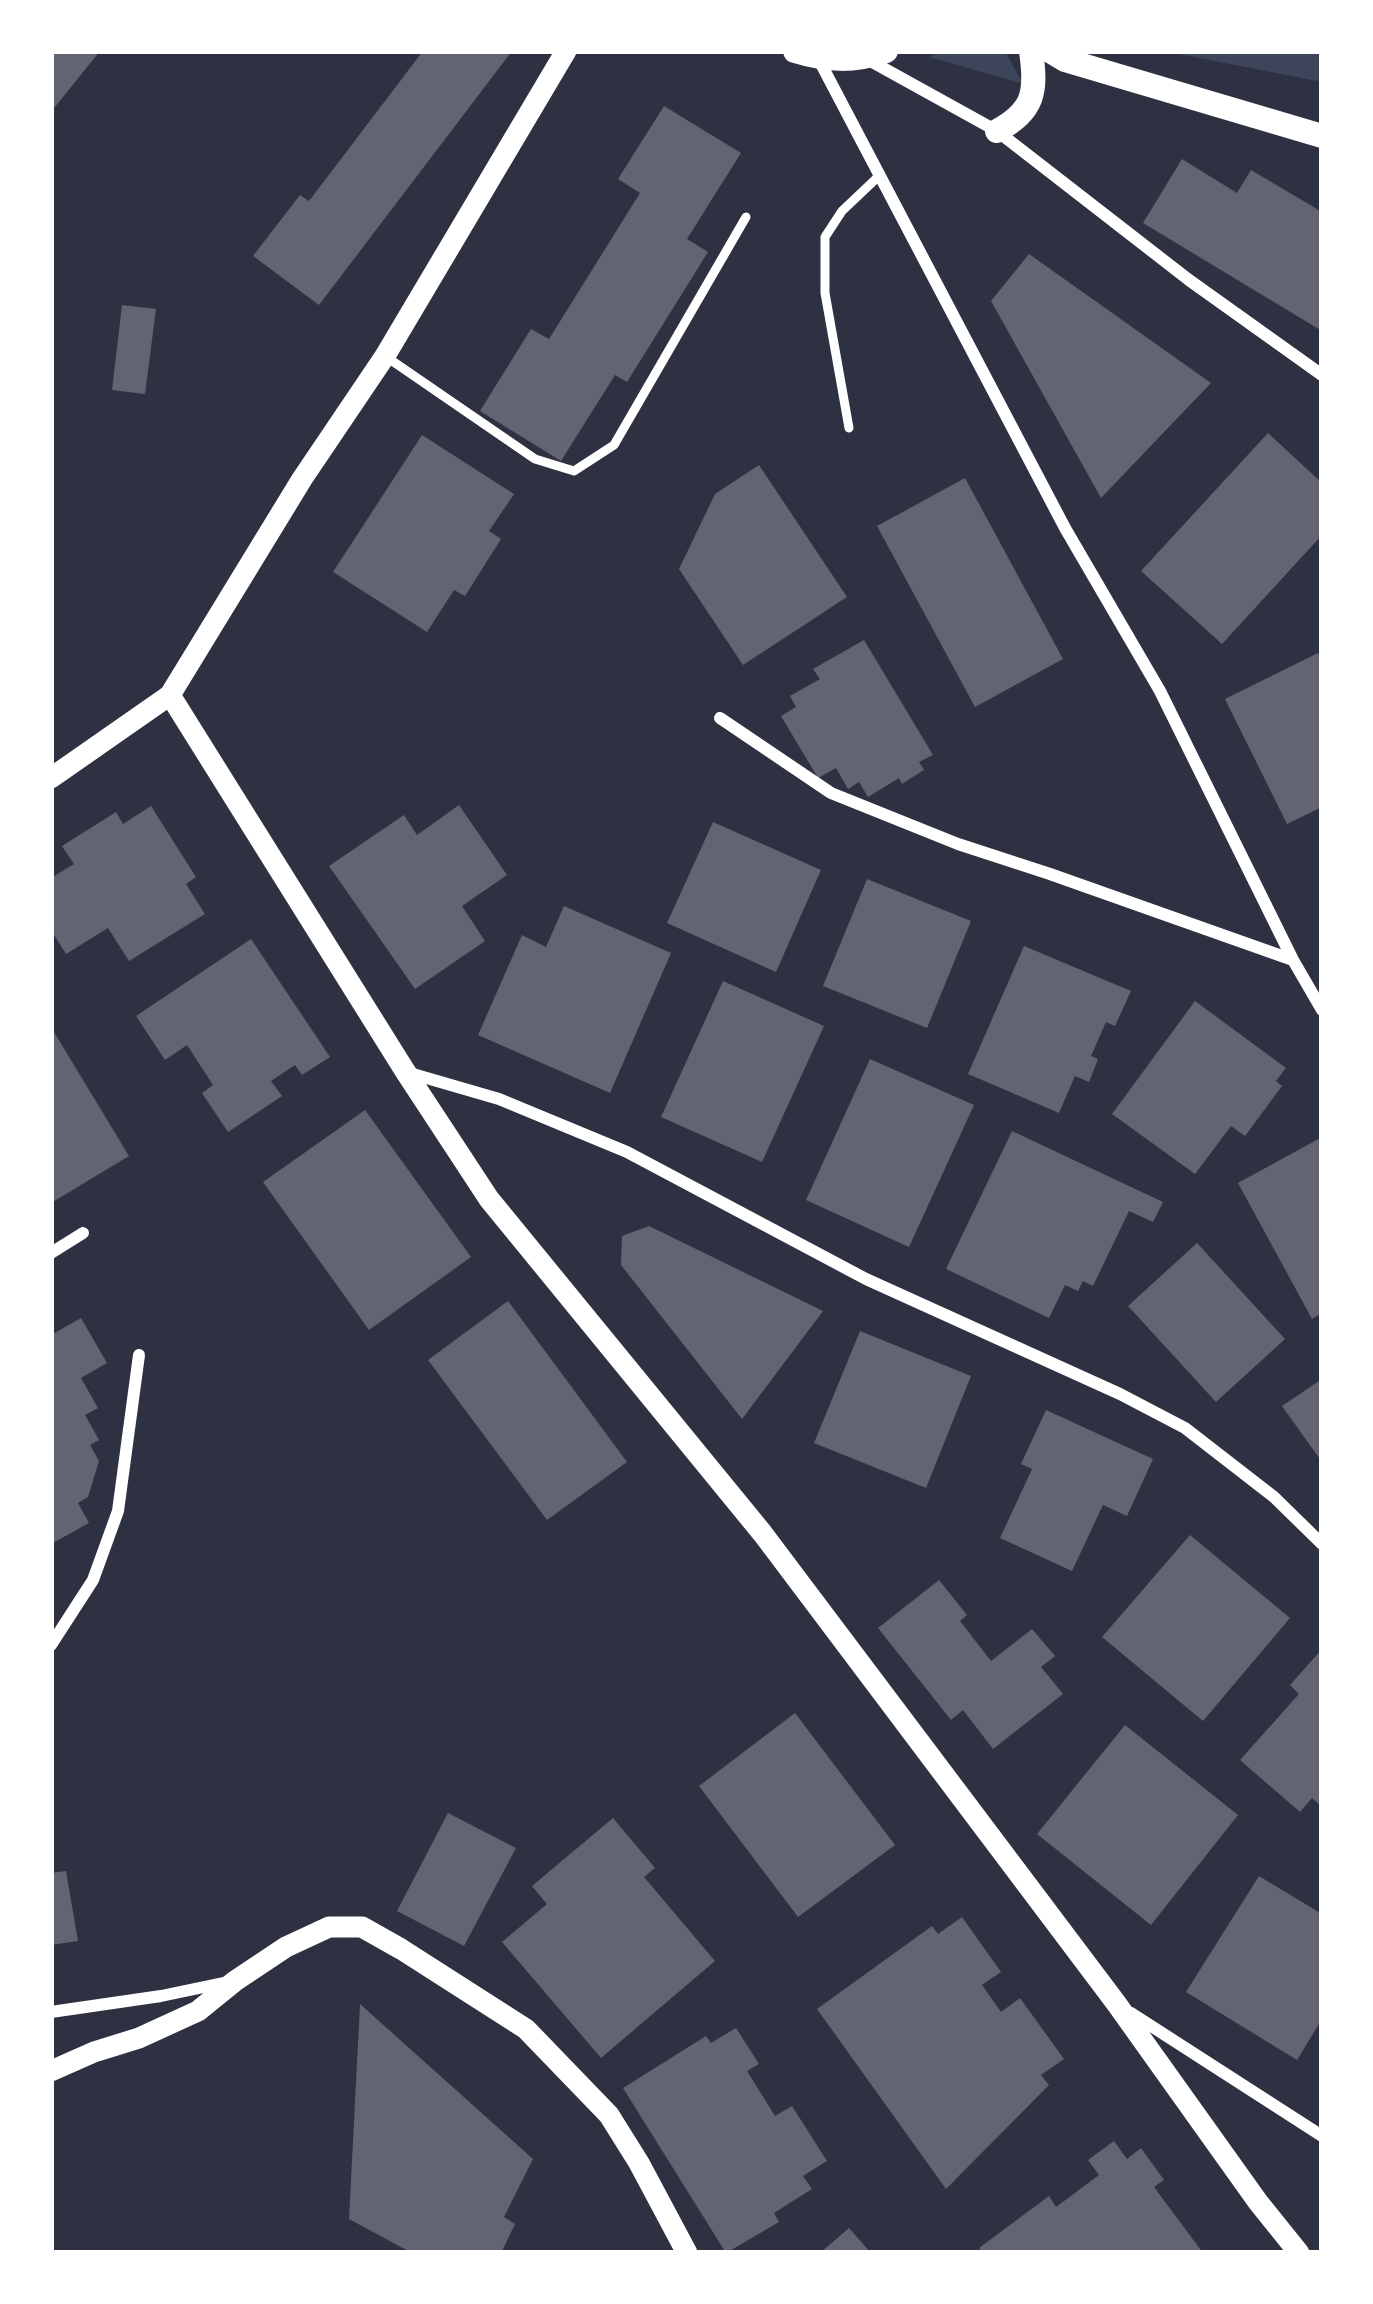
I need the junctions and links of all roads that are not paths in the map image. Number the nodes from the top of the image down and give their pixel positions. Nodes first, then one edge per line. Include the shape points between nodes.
1 (1031, 51) edge
2 (1050, 51) edge
3 (807, 55) edge
4 (876, 55) edge
5 (566, 56) edge
6 (997, 131) junction
7 (1322, 136) edge
8 (880, 175) junction
9 (746, 218) dead end
10 (385, 356) junction
11 (1322, 375) edge
12 (850, 428) dead end
13 (170, 695) junction
14 (719, 718) dead end
15 (51, 778) edge
16 (1293, 960) junction
17 (1322, 1010) edge
18 (405, 1071) junction
19 (83, 1234) dead end
20 (51, 1253) edge
21 (139, 1355) dead end
22 (1322, 1544) edge
23 (51, 1645) edge
24 (235, 1981) junction
25 (1116, 2003) junction
26 (51, 2012) edge
27 (51, 2071) edge
28 (1322, 2136) edge
29 (687, 2253) edge
30 (1298, 2253) edge

1 - 6 main road via 1027,110
2 - 7 main road
3 - 4 main road
3 - 8 street
4 - 6 street
5 - 10 street
6 - 11 street
8 - 12 lane via 824,237 825,293
8 - 16 street via 1160,691
9 - 10 lane via 614,445 574,471 535,460
10 - 13 street
13 - 15 street
13 - 18 street
14 - 16 street via 831,793
16 - 17 street
18 - 22 street via 627,1152 866,1279 1120,1394 1185,1428
18 - 25 street via 489,1198 763,1534
19 - 20 street
21 - 23 street via 118,1511 93,1580
24 - 26 street
24 - 27 street via 198,2012
24 - 29 street via 329,1927 362,1927 401,1948 526,2029 567,2070 608,2114
25 - 28 street
25 - 30 street

